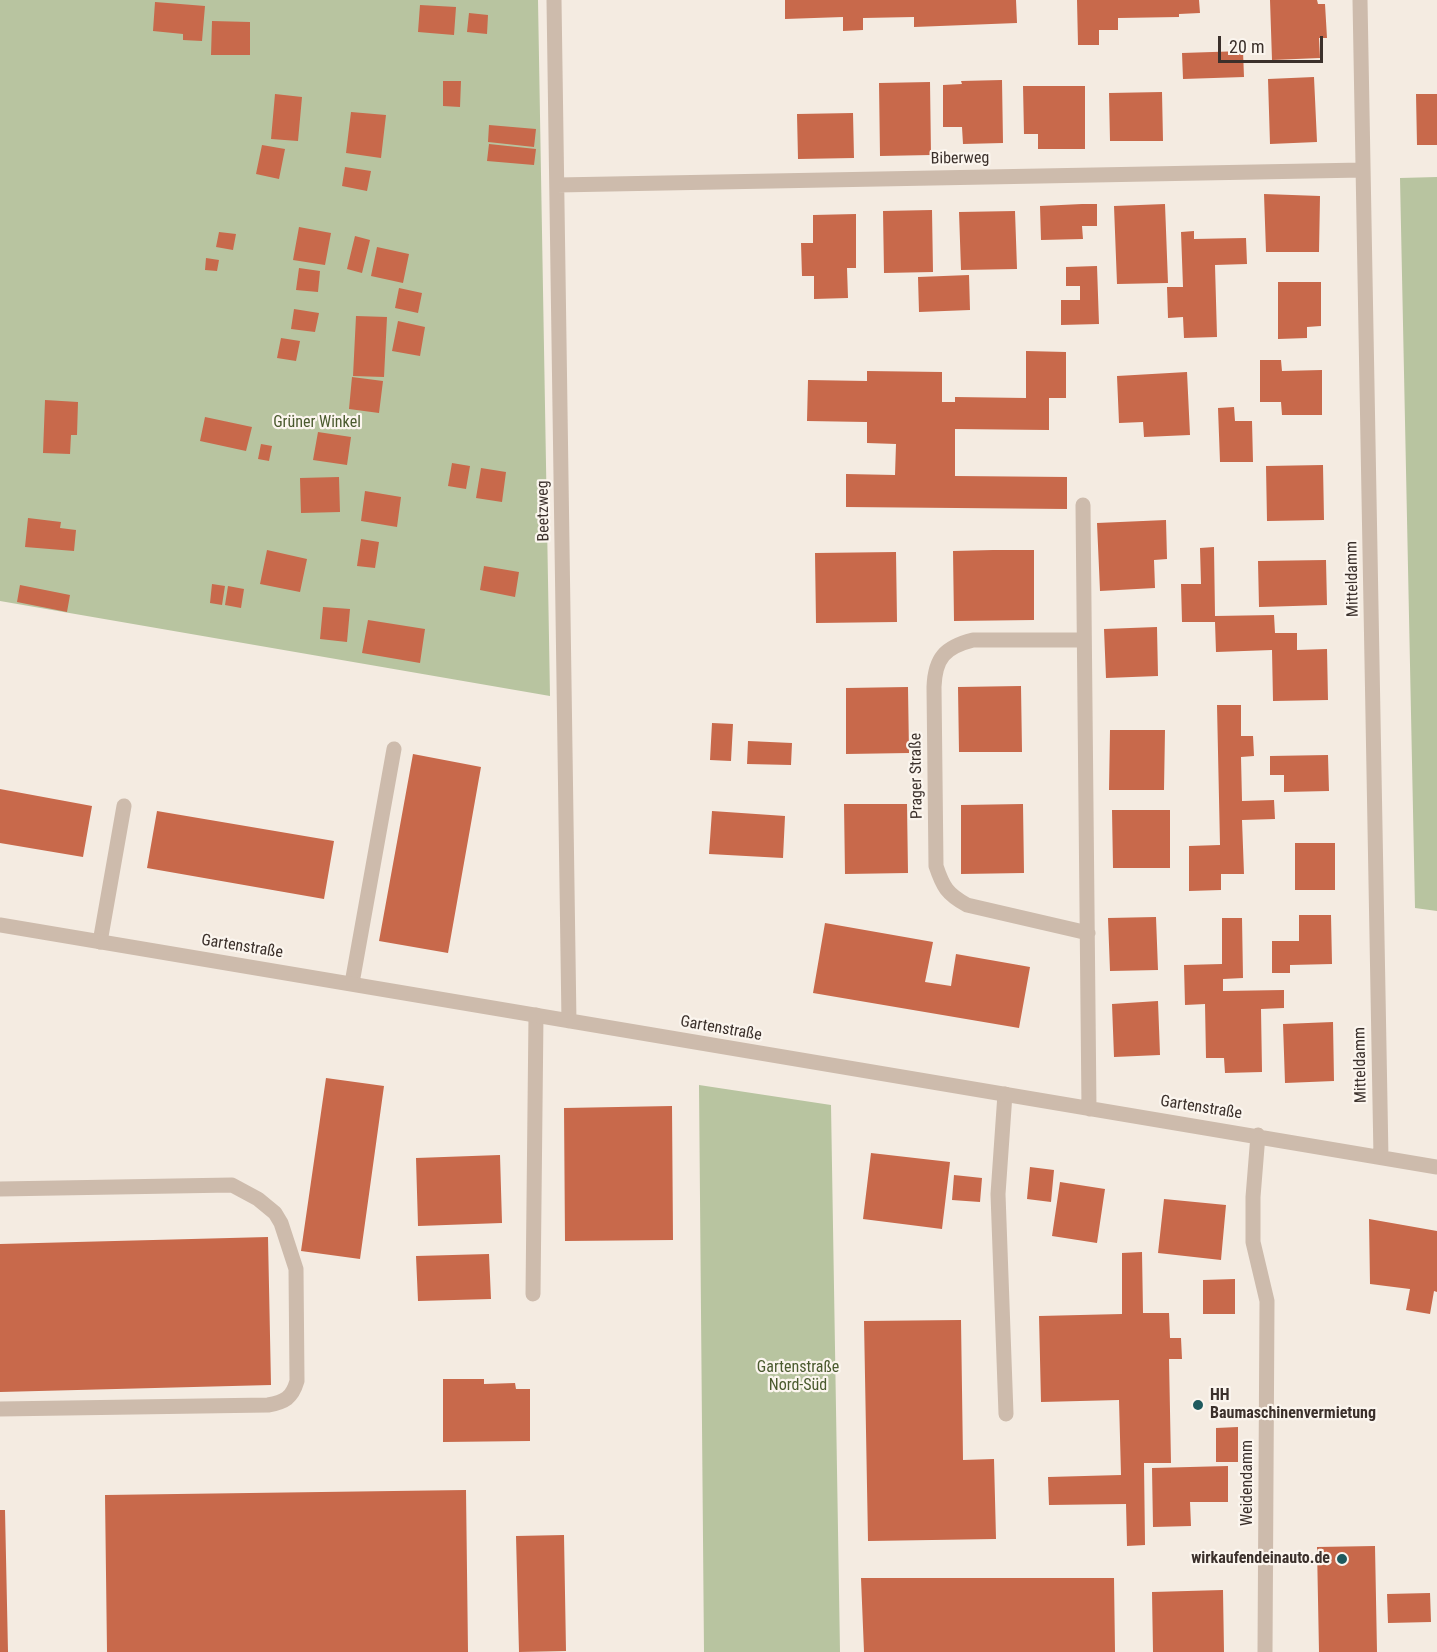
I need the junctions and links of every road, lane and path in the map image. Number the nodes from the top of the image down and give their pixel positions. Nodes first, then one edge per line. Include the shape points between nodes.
1 (554, 0) edge
2 (1360, 0) edge
3 (1363, 170) junction
4 (557, 185) junction
5 (1083, 505) dead end
6 (1083, 640) junction
7 (394, 749) dead end
8 (124, 806) dead end
9 (0, 925) edge
10 (1088, 933) junction
11 (100, 942) junction
12 (352, 983) junction
13 (536, 1015) junction
14 (569, 1020) junction
15 (1005, 1094) junction
16 (1089, 1109) junction
17 (1258, 1135) junction
18 (1381, 1157) junction
19 (1437, 1167) edge
20 (0, 1189) edge
21 (533, 1294) dead end
22 (0, 1409) edge
23 (1006, 1414) dead end
24 (1265, 1652) edge

1 - 4 street, Beetzweg
2 - 3 street, Mitteldamm
3 - 4 street, Biberweg
3 - 18 street, Mitteldamm
4 - 14 street, Beetzweg
5 - 6 street
6 - 10 street
6 - 10 street, Prager Straße via 973,640 943,654 934,671 936,866 943,885 967,905
7 - 12 street
8 - 11 street
9 - 11 street, Gartenstraße
10 - 16 street
11 - 12 street, Gartenstraße
12 - 13 street, Gartenstraße
13 - 14 street, Gartenstraße
13 - 21 street
14 - 15 street, Gartenstraße
15 - 16 street, Gartenstraße
15 - 23 street via 998,1194
16 - 17 street, Gartenstraße
17 - 18 street, Gartenstraße
17 - 24 street, Weidendamm via 1253,1242 1267,1301
18 - 19 street, Gartenstraße
20 - 22 street via 232,1185 258,1199 281,1223 296,1269 297,1381 293,1394 283,1402 268,1405

